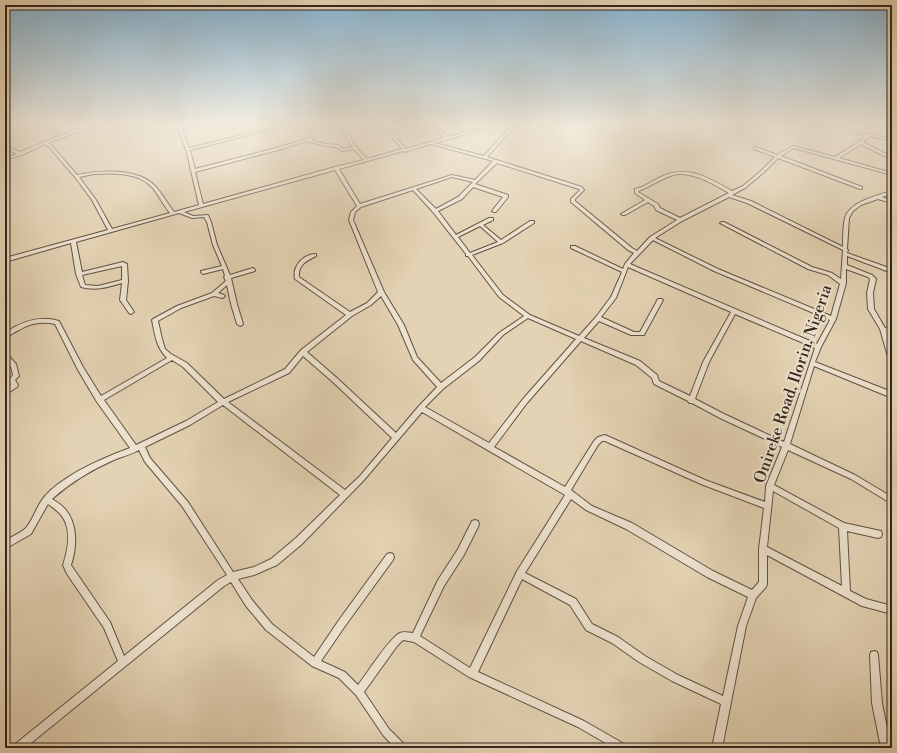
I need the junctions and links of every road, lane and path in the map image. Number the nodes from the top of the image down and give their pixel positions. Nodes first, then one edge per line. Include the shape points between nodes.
1 (62, 160) edge
2 (191, 160) edge
3 (233, 160) edge
4 (366, 160) edge
5 (496, 160) joint
6 (774, 160) edge
7 (785, 160) edge
8 (843, 160) edge
9 (336, 168) junction
10 (193, 171) junction
11 (892, 174) edge
12 (76, 176) junction
13 (474, 183) junction
14 (413, 188) junction
15 (860, 188) dead end
16 (892, 192) edge
17 (730, 194) junction
18 (877, 197) junction
19 (648, 200) junction
20 (892, 202) edge
21 (201, 206) junction
22 (359, 206) junction
23 (435, 211) junction
24 (494, 211) dead end
25 (180, 212) junction
26 (173, 214) junction
27 (623, 214) dead end
28 (491, 219) dead end
29 (680, 220) junction
30 (532, 222) dead end
31 (722, 222) dead end
32 (481, 225) junction
33 (111, 231) junction
34 (455, 237) junction
35 (652, 238) junction
36 (73, 241) junction
37 (501, 242) junction
38 (573, 248) dead end
39 (846, 252) junction
40 (637, 253) junction
41 (314, 254) dead end
42 (468, 256) junction
43 (5, 260) edge
44 (627, 265) junction
45 (844, 266) junction
46 (225, 267) junction
47 (253, 270) dead end
48 (624, 271) junction
49 (892, 271) edge
50 (203, 272) dead end
51 (79, 274) junction
52 (228, 280) junction
53 (125, 281) junction
54 (843, 282) junction
55 (382, 292) junction
56 (214, 294) junction
57 (222, 296) dead end
58 (660, 300) dead end
59 (734, 311) junction
60 (131, 312) dead end
61 (350, 314) junction
62 (528, 316) junction
63 (598, 318) junction
64 (833, 319) junction
65 (240, 324) dead end
66 (883, 329) junction
67 (892, 332) edge
68 (5, 336) edge
69 (580, 340) junction
70 (818, 346) junction
71 (303, 352) junction
72 (5, 356) edge
73 (172, 358) junction
74 (892, 360) edge
75 (812, 363) junction
76 (441, 387) junction
77 (5, 393) edge
78 (892, 395) edge
79 (99, 400) junction
80 (691, 401) junction
81 (223, 402) junction
82 (421, 408) junction
83 (396, 438) junction
84 (786, 445) junction
85 (490, 447) junction
86 (138, 448) junction
87 (770, 486) junction
88 (568, 492) junction
89 (345, 495) junction
90 (47, 499) junction
91 (892, 501) edge
92 (767, 506) junction
93 (475, 524) dead end
94 (843, 526) junction
95 (878, 534) dead end
96 (5, 545) edge
97 (763, 549) junction
98 (390, 557) dead end
99 (520, 574) junction
100 (233, 576) junction
101 (846, 593) junction
102 (753, 595) junction
103 (892, 610) edge
104 (415, 638) junction
105 (874, 655) dead end
106 (123, 663) junction
107 (315, 664) junction
108 (472, 674) junction
109 (359, 692) junction
110 (727, 702) junction
111 (17, 748) edge
112 (402, 748) edge
113 (623, 748) edge
114 (717, 748) edge
115 (886, 748) edge

1 - 12 street
2 - 10 street
3 - 10 street
4 - 9 street
5 - 13 street
5 - 40 street via 581,188 573,201
6 - 17 street via 754,180
7 - 15 street
8 - 11 street
9 - 21 street
9 - 22 street
10 - 21 street
12 - 26 street via 112,173 136,176 152,184
12 - 33 street via 94,200
13 - 14 street via 452,176
13 - 23 street via 460,198
13 - 24 street via 506,196
14 - 22 street
14 - 23 street
16 - 18 street, Onireke Road, Ilorin, Nigeria
17 - 19 street via 706,180 680,172 636,190
17 - 29 street
17 - 39 street
18 - 20 street
18 - 39 street, Onireke Road, Ilorin, Nigeria via 851,210 847,218
19 - 27 street
19 - 29 street via 658,209
21 - 25 street
22 - 55 street via 351,214 351,220
23 - 34 street
25 - 26 street
25 - 46 street via 192,217 206,216
26 - 33 street
28 - 32 street
29 - 35 street
30 - 37 street
31 - 54 street via 810,268 830,274
32 - 34 street
32 - 37 street
33 - 36 street
34 - 42 street
35 - 40 street
35 - 64 street via 716,270
36 - 43 street
36 - 51 street
37 - 42 street
38 - 48 street
39 - 45 street, Onireke Road, Ilorin, Nigeria
39 - 49 street
40 - 44 street
41 - 61 street via 301,262 295,272 297,278
42 - 62 street via 501,296
44 - 48 street
44 - 59 street
45 - 54 street, Onireke Road, Ilorin, Nigeria
45 - 66 street via 873,279 871,309
46 - 50 street
46 - 52 street
47 - 52 street
48 - 63 street via 612,298
51 - 53 street via 83,286 87,287
51 - 53 street via 124,264
52 - 56 street
52 - 65 street
53 - 60 street via 123,300
54 - 64 street, Onireke Road, Ilorin, Nigeria
55 - 61 street via 369,304
55 - 76 street via 401,325 415,358
56 - 57 street
56 - 73 street via 179,307 155,320 159,339 164,350
58 - 63 street via 642,334 633,334
59 - 70 street
59 - 80 street via 706,362
61 - 71 street
62 - 69 street
62 - 76 street via 501,334 477,359
63 - 69 street
64 - 70 street, Onireke Road, Ilorin, Nigeria
66 - 67 street
66 - 74 street
68 - 79 street via 24,325 40,320 57,322 78,366
69 - 80 street via 638,363 655,377 656,382
69 - 85 street via 524,401
70 - 75 street, Onireke Road, Ilorin, Nigeria
71 - 81 street via 287,371
71 - 83 street
72 - 77 street via 14,366 16,376 12,380 15,385
73 - 79 street
73 - 81 street via 185,365
75 - 78 street
75 - 84 street, Onireke Road, Ilorin, Nigeria
76 - 82 street
79 - 86 street
80 - 84 street
81 - 86 street
81 - 89 street
82 - 83 street
82 - 85 street
83 - 89 street
84 - 87 street, Onireke Road, Ilorin, Nigeria
84 - 91 street via 852,477
85 - 88 street
86 - 90 street via 113,457 80,474
86 - 100 street via 185,504
87 - 92 street, Onireke Road, Ilorin, Nigeria
87 - 94 street
88 - 92 street via 596,443 605,438 703,482
88 - 99 street
88 - 102 street via 589,508 629,526 710,574
89 - 100 street via 274,562 254,571
90 - 96 street via 28,531
90 - 106 street via 64,514 71,531 70,557 67,564 70,571 107,624
92 - 97 street, Onireke Road, Ilorin, Nigeria
93 - 104 street via 441,583
94 - 95 street
94 - 101 street
97 - 101 street
97 - 102 street, Onireke Road, Ilorin, Nigeria via 763,584
98 - 107 street
99 - 108 street
99 - 110 street via 573,602 589,627 615,640 642,659
100 - 106 street
100 - 107 street via 249,603 269,627
101 - 103 street via 865,603
102 - 110 street, Onireke Road, Ilorin, Nigeria via 742,626
104 - 108 street
104 - 109 street via 402,636 394,643
105 - 115 street via 878,702
106 - 111 street
107 - 109 street via 342,675
108 - 113 street via 581,724
109 - 112 street via 386,732
110 - 114 street, Onireke Road, Ilorin, Nigeria

